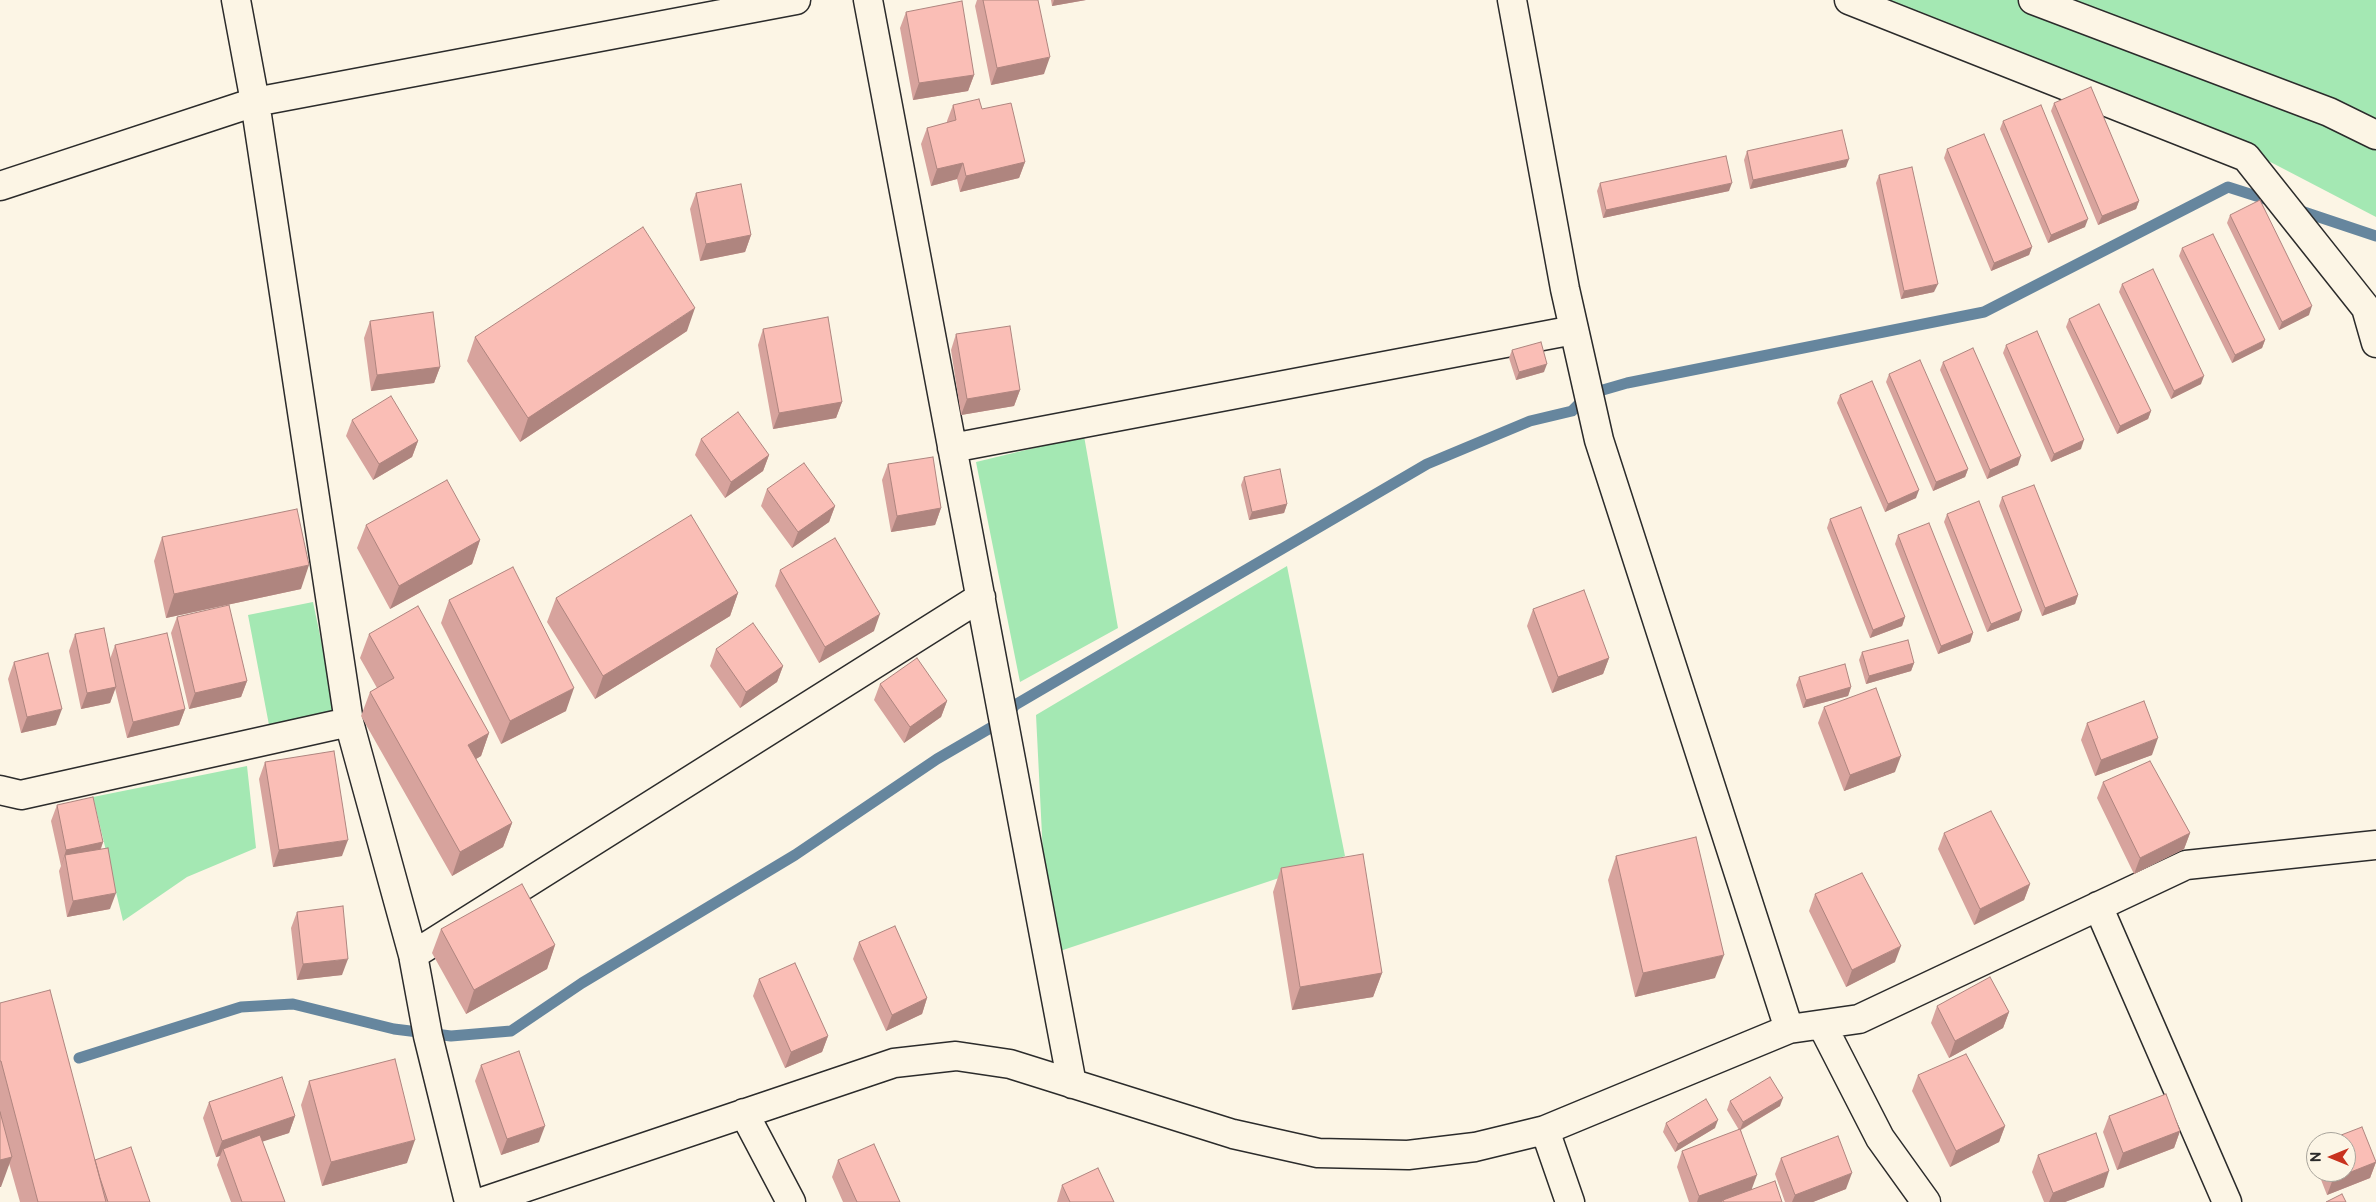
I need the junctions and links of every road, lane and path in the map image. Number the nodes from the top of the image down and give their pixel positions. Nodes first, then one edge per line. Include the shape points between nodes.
1 (236, 0) edge
2 (796, 0) edge
3 (868, 0) edge
4 (1512, 0) edge
5 (1849, 0) edge
6 (2033, 0) edge
7 (256, 102) junction
8 (2376, 135) edge
9 (0, 186) edge
10 (1574, 330) junction
11 (2376, 343) edge
12 (952, 448) junction
13 (981, 597) junction
14 (349, 722) junction
15 (0, 790) edge
16 (2376, 845) edge
17 (2098, 906) junction
18 (412, 954) junction
19 (1822, 1025) junction
20 (1789, 1030) junction
21 (1072, 1084) junction
22 (744, 1113) junction
23 (1545, 1130) junction
24 (469, 1202) edge
25 (482, 1202) edge
26 (791, 1202) edge
27 (1570, 1202) edge
28 (1926, 1202) edge
29 (2227, 1202) edge

1 - 7 street
2 - 7 street
3 - 12 street
4 - 10 street
5 - 11 street via 2246,156 2366,308
6 - 8 street via 2329,112
7 - 9 street
7 - 14 street
10 - 12 street
10 - 20 street via 1599,440
12 - 13 street
13 - 18 street
13 - 21 street
14 - 15 street via 21,795
14 - 18 street
16 - 17 street via 2186,865
17 - 19 street via 1860,1019
17 - 29 street
18 - 24 street via 428,1036
19 - 20 street
19 - 28 street via 1880,1138
20 - 23 street
21 - 22 street via 1010,1064 956,1056 894,1063
21 - 23 street via 1233,1134 1318,1153 1408,1155 1475,1147
22 - 25 street
22 - 26 street
23 - 27 street

